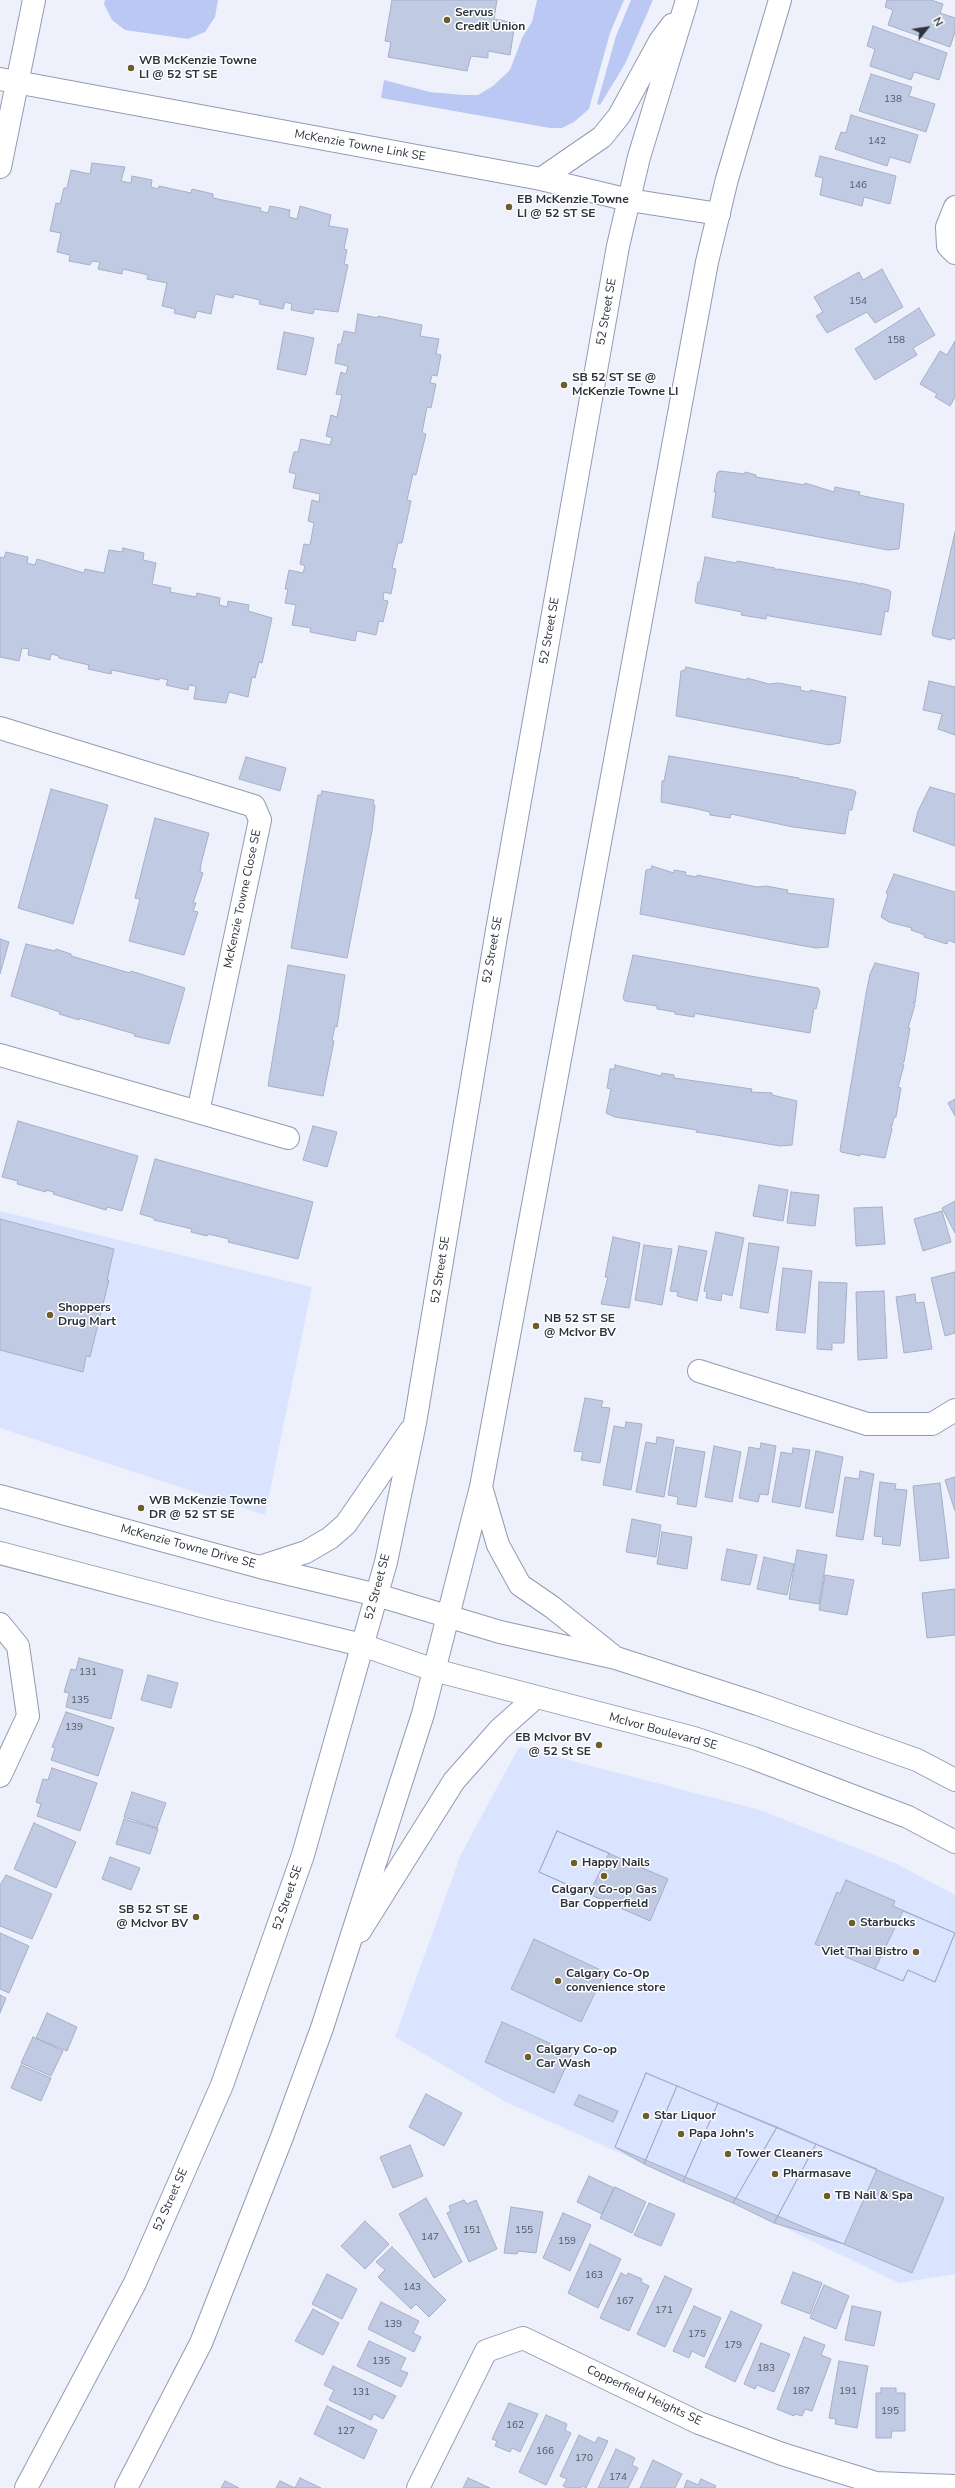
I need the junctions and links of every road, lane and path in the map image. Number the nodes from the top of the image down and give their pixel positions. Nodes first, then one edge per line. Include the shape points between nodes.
1 (34, 0) edge
2 (780, 0) edge
3 (685, 5) edge
4 (9, 81) edge
5 (0, 167) edge
6 (541, 179) junction
7 (629, 200) junction
8 (955, 207) edge
9 (719, 214) junction
10 (955, 253) edge
11 (0, 728) edge
12 (0, 1055) edge
13 (198, 1112) junction
14 (288, 1138) dead end
15 (699, 1371) dead end
16 (955, 1410) edge
17 (415, 1423) junction
18 (480, 1487) junction
19 (0, 1496) edge
20 (0, 1553) edge
21 (260, 1567) junction
22 (377, 1596) junction
23 (448, 1615) junction
24 (0, 1624) edge
25 (362, 1646) junction
26 (616, 1658) junction
27 (434, 1670) junction
28 (535, 1698) junction
29 (0, 1776) edge
30 (955, 1780) edge
31 (955, 1842) edge
32 (347, 1951) junction
33 (955, 2486) edge
34 (26, 2488) edge
35 (126, 2488) edge
36 (418, 2488) edge

1 - 4 main road
2 - 9 main road
3 - 6 main road via 660,41 619,116 602,137
3 - 7 main road, 52 Street SE via 639,157
4 - 5 main road
4 - 6 main road, McKenzie Towne Link SE
6 - 7 main road, McKenzie Towne Link SE
7 - 9 main road, McKenzie Towne Link SE
7 - 17 main road, 52 Street SE via 618,246 496,936
8 - 10 main road via 947,228 948,246
9 - 18 main road via 707,262
11 - 13 main road, McKenzie Towne Close SE via 254,806 260,820
12 - 13 main road
13 - 14 main road
15 - 16 main road via 867,1424 932,1424
17 - 21 main road via 346,1524 330,1538 306,1552
17 - 22 main road, 52 Street SE
18 - 23 main road
18 - 26 main road via 498,1545 520,1585 552,1606
19 - 21 main road, McKenzie Towne Drive SE
20 - 25 main road via 221,1612
21 - 22 main road, McKenzie Towne Drive SE
22 - 23 main road
22 - 25 main road, 52 Street SE
23 - 26 main road via 500,1632
23 - 27 main road
24 - 29 main road via 18,1646 28,1716
25 - 27 main road, McIvor Boulevard SE
25 - 34 main road, 52 Street SE via 303,1855 222,2085 134,2283
26 - 30 main road via 758,1704 917,1760
27 - 28 main road, McIvor Boulevard SE
27 - 32 main road
28 - 31 main road, McIvor Boulevard SE via 694,1738 753,1758 908,1817
28 - 32 main road via 500,1729 454,1781 379,1904
32 - 35 main road via 288,2122 201,2343
33 - 36 main road, Copperfield Heights SE via 876,2483 782,2454 699,2423 523,2338 486,2351

